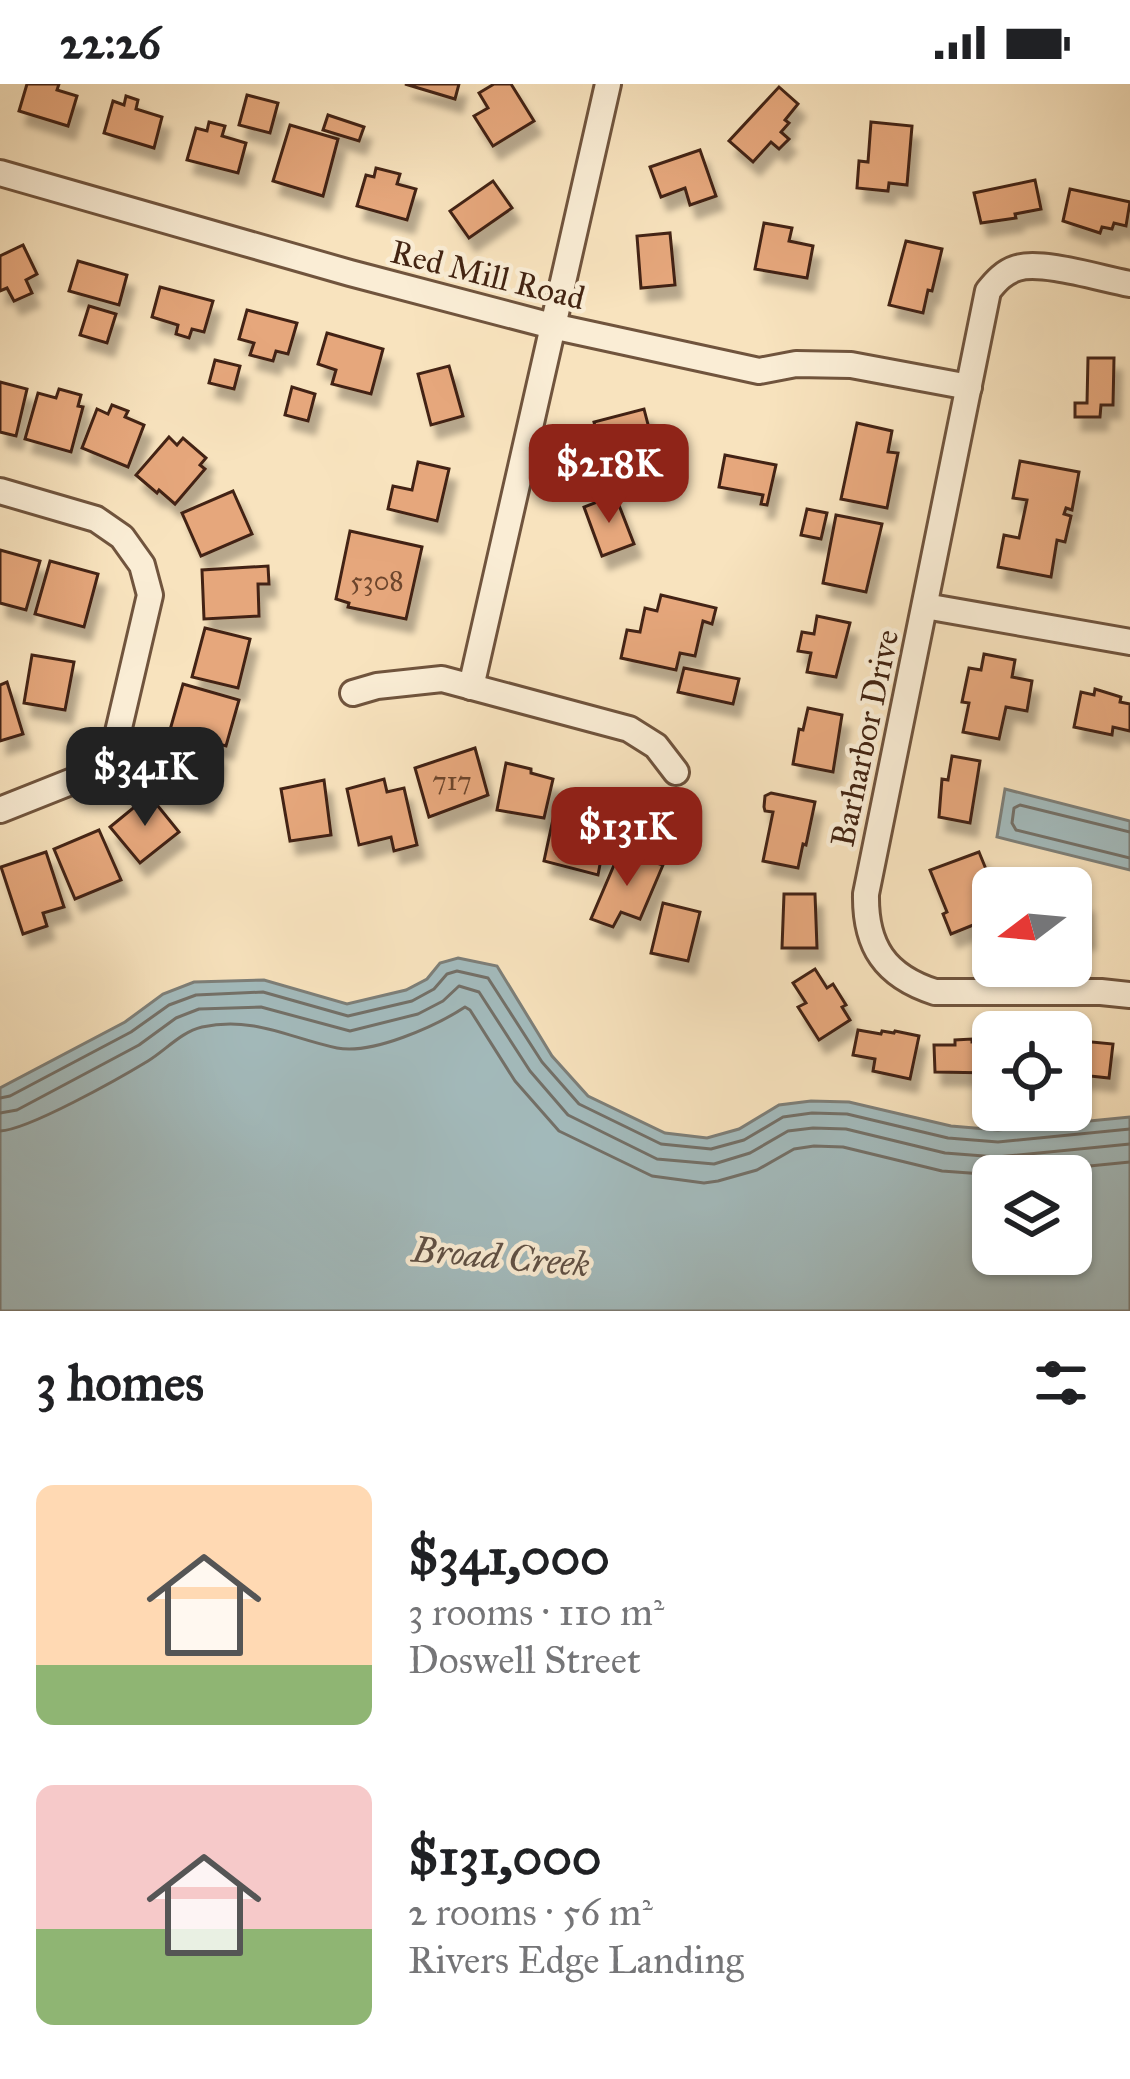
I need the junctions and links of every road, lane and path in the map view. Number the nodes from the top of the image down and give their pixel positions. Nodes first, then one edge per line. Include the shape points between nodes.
1 (608, 84) edge
2 (0, 173) edge
3 (1130, 284) edge
4 (552, 326) junction
5 (969, 387) junction
6 (0, 491) edge
7 (925, 606) junction
8 (1130, 643) edge
9 (471, 687) junction
10 (353, 692) dead end
11 (676, 772) dead end
12 (0, 810) edge
13 (1130, 995) edge

1 - 4 street
2 - 4 street, Red Mill Road
3 - 5 street, Barharbor Drive via 1013,268 988,291
4 - 5 street, Red Mill Road via 759,370 851,365
4 - 9 street
5 - 7 street, Barharbor Drive
6 - 12 street via 96,519 122,537 142,565 150,596 118,732 104,758 82,777
7 - 8 street
7 - 13 street, Barharbor Drive via 866,894 879,955 913,985 935,992
9 - 10 street via 417,680
9 - 11 street via 628,730 656,746

